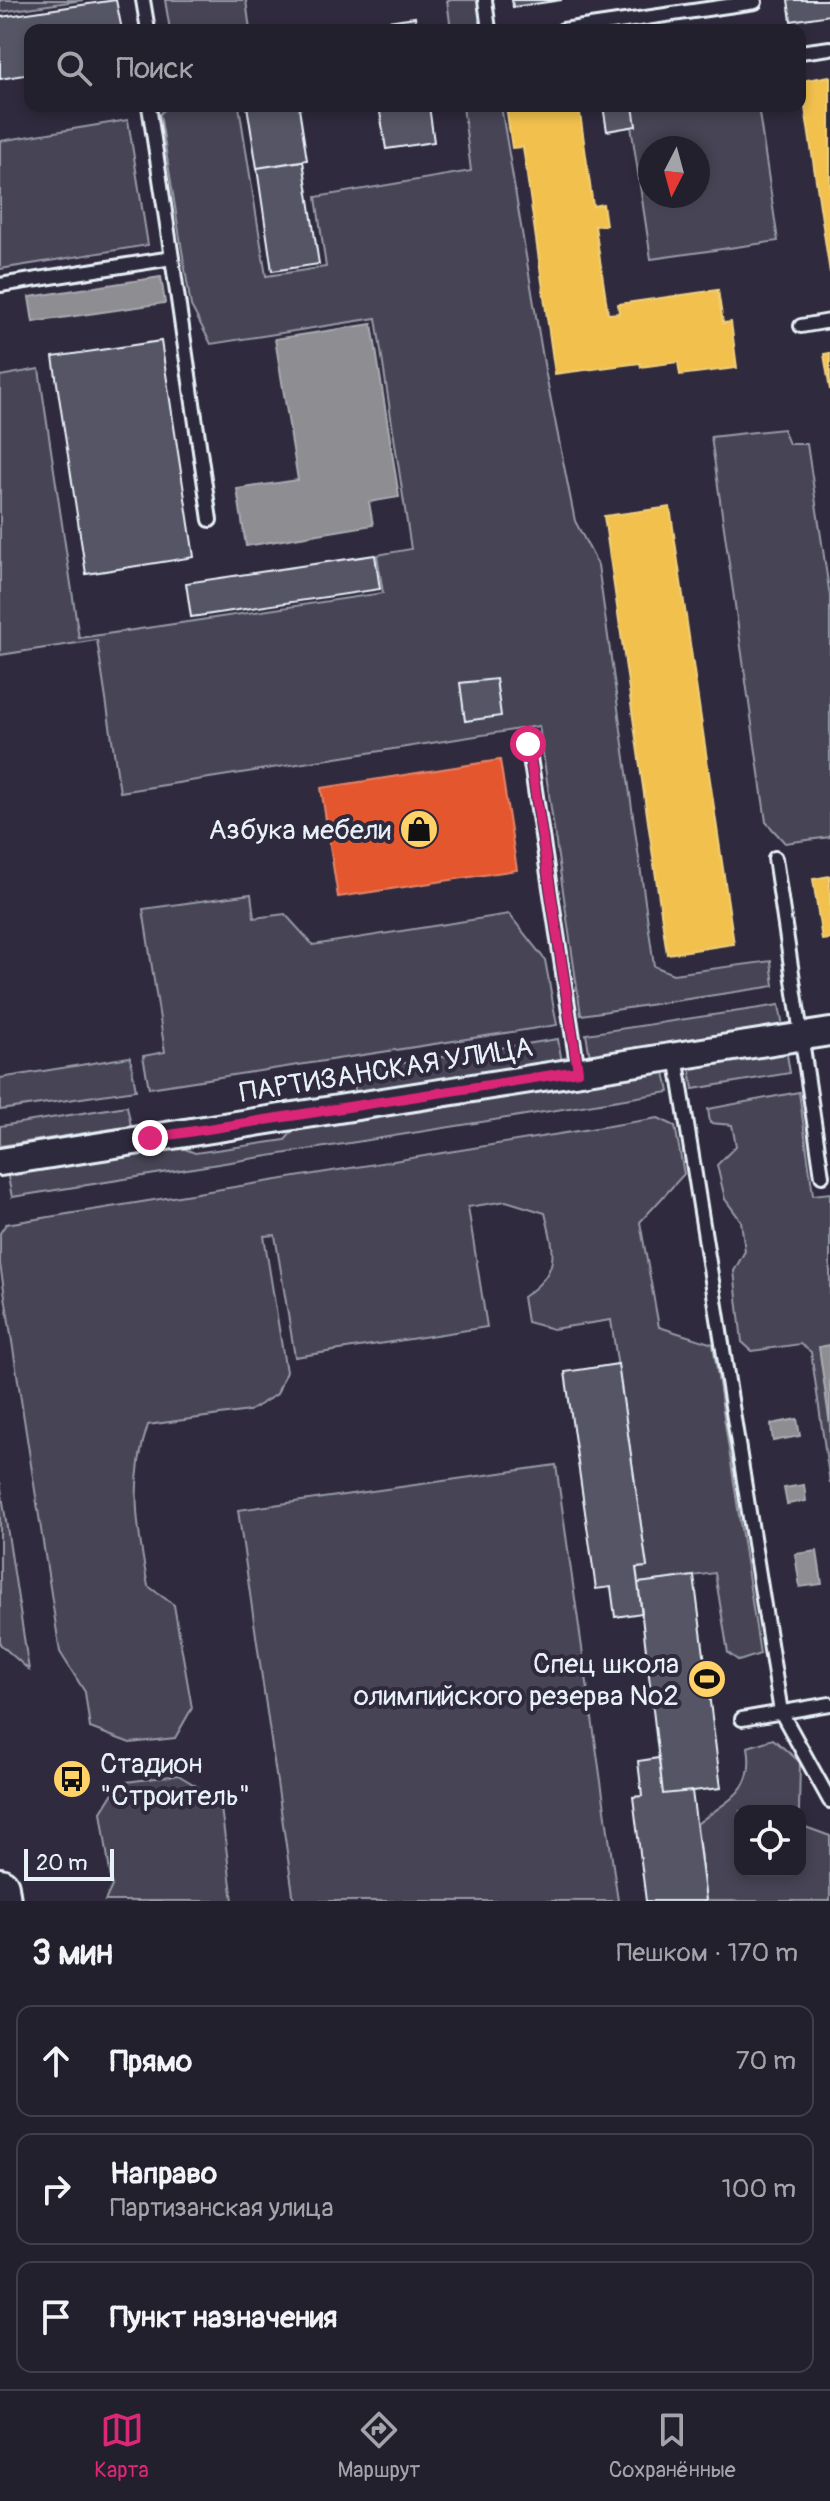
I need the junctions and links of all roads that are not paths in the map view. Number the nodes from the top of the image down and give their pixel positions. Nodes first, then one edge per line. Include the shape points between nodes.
1 (143, 0) edge
2 (485, 0) edge
3 (755, 2) edge
4 (147, 24) edge
5 (488, 24) edge
6 (604, 24) edge
7 (830, 48) edge
8 (806, 51) edge
9 (150, 112) edge
10 (172, 258) junction
11 (0, 285) edge
12 (830, 321) edge
13 (801, 326) dead end
14 (210, 520) dead end
15 (528, 744) dead end
16 (775, 858) dead end
17 (830, 1032) edge
18 (802, 1036) junction
19 (676, 1056) junction
20 (578, 1071) junction
21 (0, 1162) edge
22 (822, 1176) dead end
23 (830, 1704) edge
24 (781, 1712) junction
25 (742, 1719) dead end
26 (830, 1801) edge
27 (0, 1887) edge
28 (2, 1901) edge

1 - 4 lane
2 - 5 lane
3 - 6 lane
7 - 8 lane
9 - 10 lane
10 - 11 lane
10 - 14 lane
12 - 13 lane
15 - 20 lane
16 - 18 lane
17 - 18 street, ПАРТИЗАНСКАЯ УЛИЦА
18 - 19 street, ПАРТИЗАНСКАЯ УЛИЦА
18 - 22 lane
19 - 20 street, ПАРТИЗАНСКАЯ УЛИЦА
19 - 24 lane
20 - 21 street, ПАРТИЗАНСКАЯ УЛИЦА
23 - 24 lane
24 - 25 lane
24 - 26 lane
27 - 28 main road

